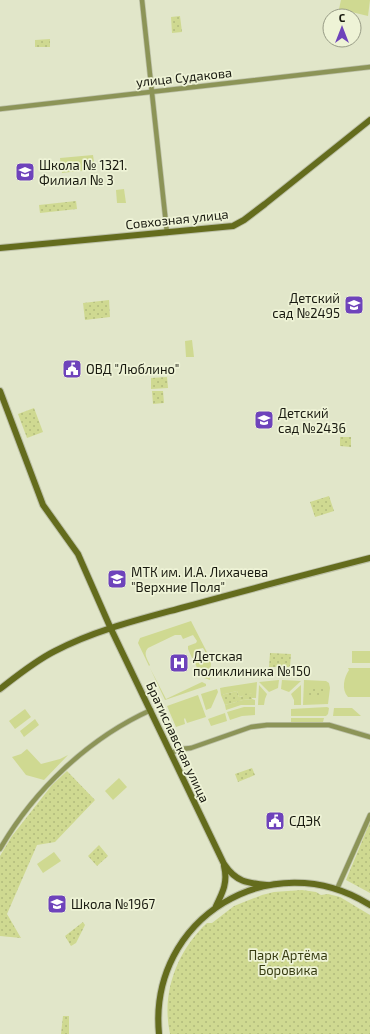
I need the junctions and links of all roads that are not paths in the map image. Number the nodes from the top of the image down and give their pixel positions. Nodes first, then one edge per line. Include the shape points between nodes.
1 (142, 0) edge
2 (370, 67) edge
3 (151, 92) junction
4 (0, 109) edge
5 (370, 120) edge
6 (166, 233) junction
7 (0, 248) edge
8 (0, 391) edge
9 (370, 558) edge
10 (111, 629) junction
11 (0, 689) edge
12 (151, 710) junction
13 (370, 737) edge
14 (171, 753) junction
15 (370, 815) edge
16 (0, 849) edge
17 (224, 864) junction
18 (267, 885) junction
19 (337, 889) junction
20 (370, 905) edge
21 (215, 908) junction
22 (158, 1033) edge

1 - 3 street
2 - 3 street, улица Судакова
3 - 4 street, улица Судакова
3 - 6 street
5 - 6 main road, Совхозная улица via 244,220 233,226
6 - 7 main road, Совхозная улица
8 - 10 main road, Братиславская улица via 43,505 78,554
9 - 10 main road
10 - 11 main road via 56,650 31,664
10 - 12 main road, Братиславская улица
12 - 14 main road, Братиславская улица
12 - 16 street via 92,746 54,778 32,803
13 - 14 street via 329,725 256,725
14 - 17 main road, Братиславская улица
15 - 19 street
17 - 18 main road, Братиславская улица via 242,881
17 - 21 main road, Братиславская улица via 225,886
18 - 19 main road, Братиславская улица via 302,882
18 - 21 main road, Братиславская улица via 240,894
19 - 20 main road, Братиславская улица
21 - 22 main road, Братиславская улица via 191,930 172,959 162,987

